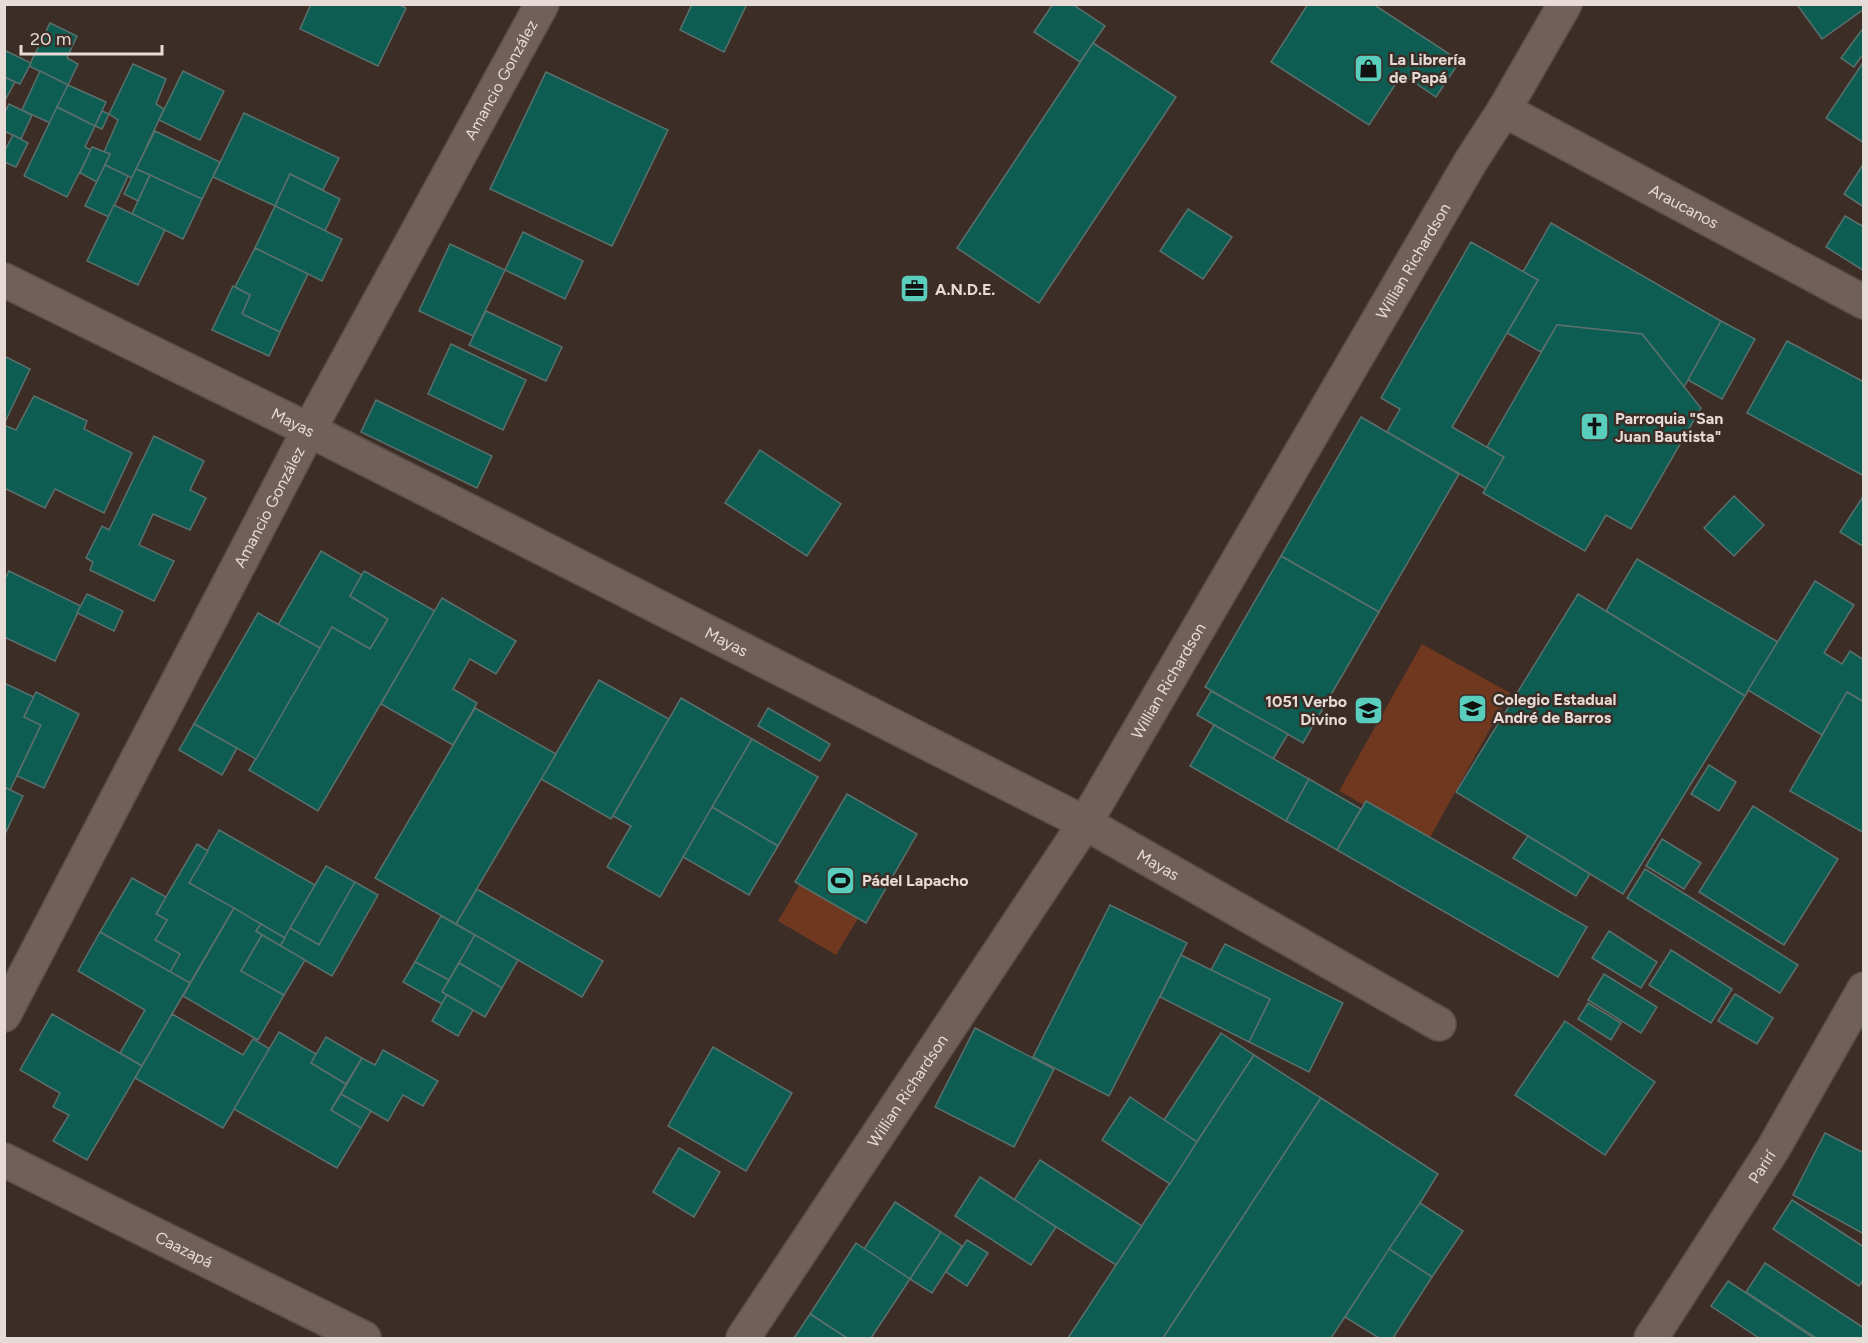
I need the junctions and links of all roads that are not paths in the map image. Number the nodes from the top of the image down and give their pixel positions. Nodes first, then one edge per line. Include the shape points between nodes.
1 (542, 4) edge
2 (1565, 4) edge
3 (1504, 110) junction
4 (4, 280) edge
5 (1863, 302) edge
6 (309, 430) junction
7 (1085, 823) junction
8 (1863, 989) edge
9 (4, 1015) edge
10 (1439, 1024) dead end
11 (4, 1160) edge
12 (364, 1338) edge
13 (743, 1338) edge
14 (1651, 1338) edge

1 - 6 street, Amancio González
2 - 3 street, Willian Richardson
3 - 5 street, Araucanos
3 - 7 street, Willian Richardson
4 - 6 street, Mayas
6 - 7 street, Mayas
6 - 9 street, Amancio González
7 - 10 street, Mayas
7 - 13 street, Willian Richardson
8 - 14 street, Parirí via 1773,1149
11 - 12 street, Caazapá

